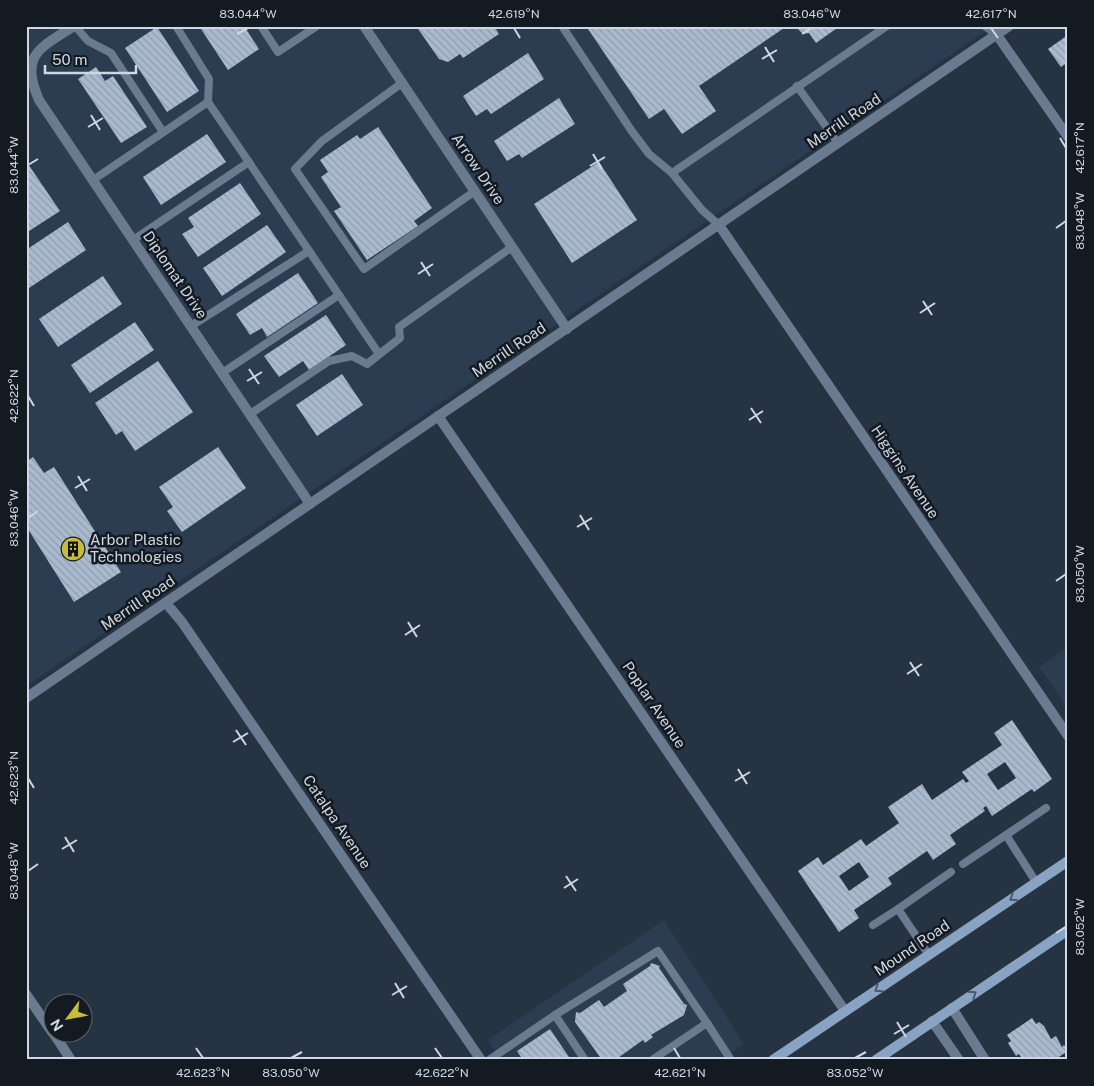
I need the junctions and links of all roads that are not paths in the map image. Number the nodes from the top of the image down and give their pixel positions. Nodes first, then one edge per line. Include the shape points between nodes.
1 (74, 26) edge
2 (176, 26) edge
3 (261, 26) edge
4 (317, 26) edge
5 (364, 26) edge
6 (562, 26) edge
7 (887, 26) edge
8 (985, 26) edge
9 (1009, 26) edge
10 (997, 34) junction
11 (30, 55) edge
12 (402, 83) junction
13 (798, 86) junction
14 (208, 102) junction
15 (163, 132) junction
16 (1068, 137) edge
17 (838, 143) junction
18 (249, 162) junction
19 (672, 173) junction
20 (93, 180) junction
21 (475, 191) junction
22 (719, 225) junction
23 (133, 240) junction
24 (512, 247) junction
25 (309, 251) junction
26 (339, 295) junction
27 (191, 326) junction
28 (567, 329) junction
29 (379, 354) junction
30 (222, 373) junction
31 (250, 414) junction
32 (438, 416) junction
33 (310, 504) junction
34 (166, 603) junction
35 (26, 698) edge
36 (1068, 736) edge
37 (1046, 808) dead end
38 (1006, 835) junction
39 (1068, 861) edge
40 (963, 864) dead end
41 (951, 872) dead end
42 (1036, 882) junction
43 (898, 908) junction
44 (873, 925) dead end
45 (1068, 930) edge
46 (929, 955) junction
47 (26, 994) edge
48 (952, 1008) junction
49 (845, 1012) junction
50 (555, 1015) junction
51 (42, 1017) edge
52 (932, 1021) junction
53 (707, 1023) junction
54 (61, 1044) edge
55 (72, 1060) edge
56 (481, 1060) edge
57 (489, 1060) edge
58 (585, 1060) edge
59 (652, 1060) edge
60 (731, 1060) edge
61 (773, 1060) edge
62 (876, 1060) edge
63 (959, 1060) edge
64 (985, 1060) edge

1 - 11 street
1 - 15 lane via 88,41 111,53
2 - 14 lane via 209,79
3 - 4 lane via 278,52
5 - 12 street, Arrow Drive
6 - 19 lane via 631,130 649,154
7 - 13 lane
8 - 10 lane
9 - 10 street, Merrill Road
10 - 16 street
10 - 17 street, Merrill Road
11 - 20 street, Diplomat Drive via 33,86 39,100
12 - 21 street, Arrow Drive
12 - 21 lane via 322,141 295,169 364,269
13 - 17 lane
13 - 19 lane
14 - 15 lane
14 - 18 lane
15 - 20 lane
17 - 22 street, Merrill Road
18 - 23 lane
18 - 25 lane
19 - 22 lane via 702,210
20 - 23 street, Diplomat Drive
21 - 24 street, Arrow Drive
22 - 28 street, Merrill Road
22 - 36 street, Higgins Avenue
23 - 27 street, Diplomat Drive
24 - 28 street, Arrow Drive
24 - 29 lane via 399,327 400,338
25 - 26 lane
25 - 27 lane
26 - 29 lane
26 - 30 lane
27 - 30 street, Diplomat Drive
28 - 32 street, Merrill Road
29 - 31 lane via 367,364 352,356 329,361
30 - 31 street, Diplomat Drive
31 - 33 street, Diplomat Drive
32 - 33 street, Merrill Road
32 - 49 street, Poplar Avenue
33 - 34 street, Merrill Road
34 - 35 street, Merrill Road
34 - 56 street, Catalpa Avenue
37 - 38 lane
38 - 40 lane
38 - 42 lane
39 - 42 main road, Mound Road
41 - 43 lane
42 -> 46 main road, Mound Road
43 - 44 lane
43 - 46 lane
48 -> 45 main road
46 -> 49 main road, Mound Road
47 - 51 street
48 - 52 main road
48 - 64 street
49 - 61 main road, Mound Road
50 - 53 lane via 658,951
50 - 57 lane
50 - 58 lane
52 - 62 main road
52 - 63 street
53 - 59 lane
53 - 60 lane
54 - 55 street

